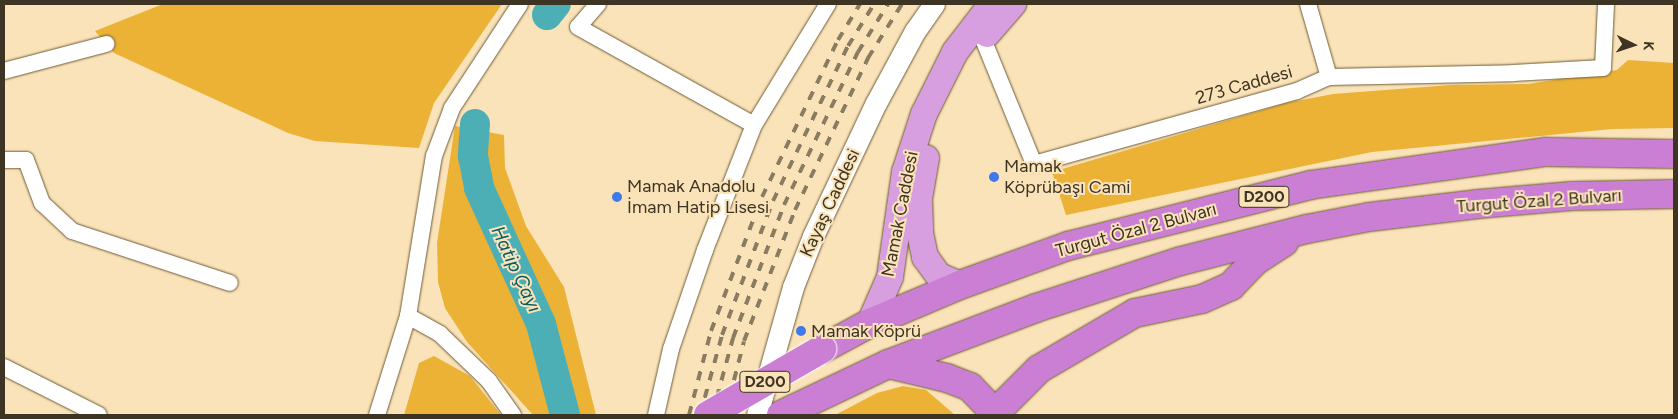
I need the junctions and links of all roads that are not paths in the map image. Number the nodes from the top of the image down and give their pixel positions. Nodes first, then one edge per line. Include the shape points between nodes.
1 (520, 4) edge
2 (598, 4) edge
3 (828, 4) edge
4 (934, 4) edge
5 (992, 4) edge
6 (1013, 4) edge
7 (1308, 4) edge
8 (1606, 4) edge
9 (983, 39) junction
10 (106, 44) dead end
11 (4, 71) edge
12 (1329, 77) junction
13 (754, 125) junction
14 (1674, 154) edge
15 (4, 160) edge
16 (1674, 194) edge
17 (1307, 228) junction
18 (230, 283) dead end
19 (960, 285) junction
20 (408, 316) junction
21 (870, 323) junction
22 (888, 364) junction
23 (4, 367) edge
24 (99, 415) edge
25 (378, 415) edge
26 (513, 415) edge
27 (656, 415) edge
28 (708, 415) edge
29 (757, 415) edge
30 (781, 415) edge
31 (998, 415) edge

1 - 20 street via 452,108 434,156
2 - 13 street via 578,27
3 - 13 street
4 - 29 street, Kayaş Caddesi via 915,31 876,102 813,236 793,288
5 - 21 main road, Mamak Caddesi via 955,52 924,114 905,172 890,277
6 - 9 main road, Mamak Caddesi
7 - 12 street
8 - 12 street, 273 Caddesi via 1602,68
9 - 12 street, 273 Caddesi via 1034,164 1297,92
9 - 19 main road, Mamak Caddesi via 951,90 937,122 919,199 925,257 939,276
10 - 11 street
13 - 27 street via 702,259 672,349
14 - 19 highway, Turgut Özal 2 Bulvarı / D200 via 1546,152 1310,185 1068,246
15 - 18 street via 26,160 42,204 72,231
16 - 17 highway, Turgut Özal 2 Bulvarı / D200 via 1572,196 1478,204 1369,216
17 - 22 highway, Turgut Özal 2 Bulvarı / D200 via 1181,261 1045,305
17 - 31 highway via 1255,260 1231,286 1202,300 1135,314 1039,369
19 - 21 highway, Turgut Özal 2 Bulvarı / D200
20 - 25 street
20 - 26 street via 440,334 489,381
21 - 28 highway, Turgut Özal 2 Bulvarı / D200, bridge
22 - 30 highway, D200
22 - 31 highway via 970,387
23 - 24 street

